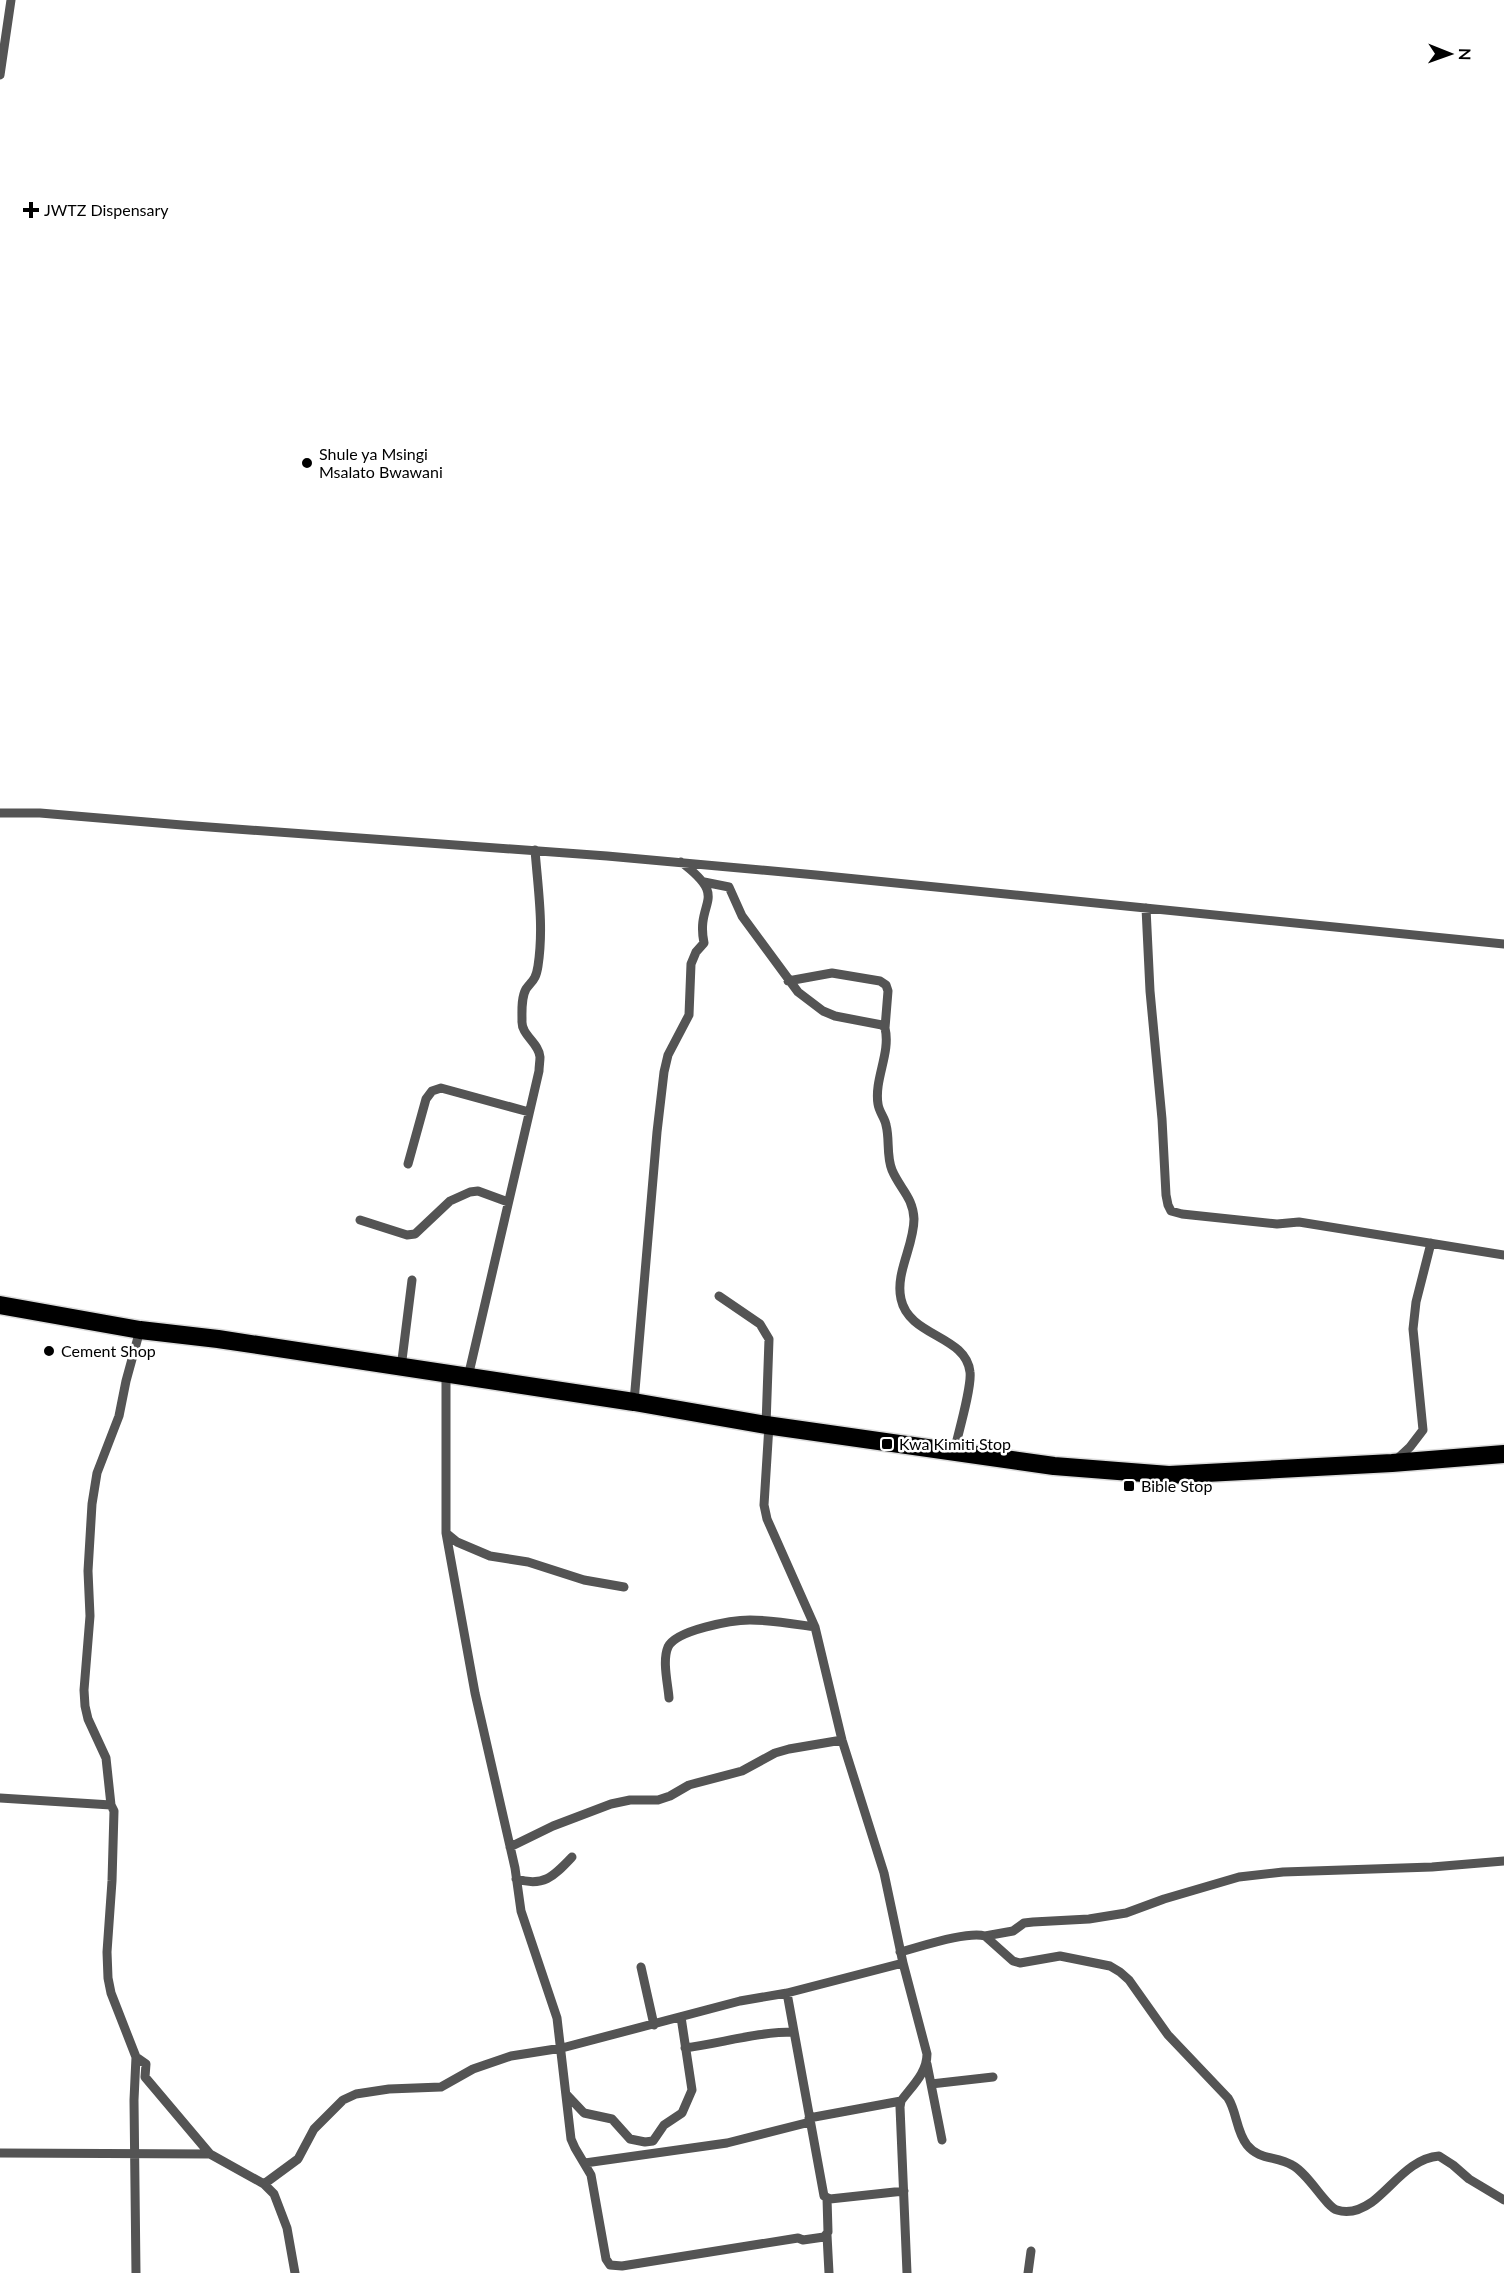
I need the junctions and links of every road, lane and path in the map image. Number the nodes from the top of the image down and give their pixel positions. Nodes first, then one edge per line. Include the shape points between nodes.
1 (11, 0) edge
2 (0, 75) edge
3 (0, 813) edge
4 (536, 850) junction
5 (681, 862) junction
6 (704, 882) junction
7 (1146, 908) junction
8 (1504, 944) edge
9 (788, 981) junction
10 (885, 1028) junction
11 (529, 1112) junction
12 (408, 1164) dead end
13 (508, 1202) junction
14 (360, 1220) dead end
15 (1431, 1243) junction
16 (1504, 1255) edge
17 (412, 1280) dead end
18 (719, 1296) dead end
19 (0, 1305) edge
20 (140, 1330) junction
21 (401, 1368) junction
22 (446, 1374) junction
23 (468, 1377) junction
24 (634, 1402) junction
25 (768, 1425) junction
26 (954, 1452) junction
27 (1504, 1454) edge
28 (1392, 1463) junction
29 (446, 1533) junction
30 (624, 1587) dead end
31 (815, 1627) junction
32 (669, 1698) dead end
33 (842, 1740) junction
34 (0, 1798) edge
35 (111, 1805) junction
36 (510, 1847) junction
37 (572, 1857) dead end
38 (1504, 1861) edge
39 (516, 1879) junction
40 (985, 1936) junction
41 (900, 1952) junction
42 (903, 1963) junction
43 (641, 1968) dead end
44 (787, 1994) junction
45 (681, 2017) junction
46 (654, 2025) junction
47 (794, 2032) junction
48 (562, 2048) junction
49 (685, 2048) junction
50 (136, 2057) junction
51 (927, 2064) junction
52 (993, 2077) dead end
53 (931, 2084) junction
54 (567, 2095) junction
55 (901, 2102) junction
56 (809, 2120) junction
57 (942, 2140) dead end
58 (0, 2153) edge
59 (135, 2153) junction
60 (210, 2154) junction
61 (585, 2163) junction
62 (264, 2184) junction
63 (904, 2191) junction
64 (827, 2198) junction
65 (1504, 2200) edge
66 (827, 2235) junction
67 (1031, 2251) dead end
68 (136, 2273) edge
69 (295, 2273) edge
70 (829, 2273) edge
71 (907, 2273) edge
72 (1028, 2273) edge

1 - 2 street
3 - 4 street
4 - 5 street
4 - 11 street via 541,950 534,981 524,996 521,1023 540,1056
5 - 6 street
5 - 7 street
6 - 9 street via 729,888 742,916
6 - 24 street via 709,894 703,922 704,943 691,964 690,1012 668,1055 660,1102
7 - 8 street
7 - 15 street via 1152,1026 1166,1195 1171,1211 1269,1223 1299,1222
9 - 10 street via 823,1011
9 - 10 street via 832,973 880,981 888,991
10 - 26 street via 886,1046 877,1097 887,1127 892,1171 913,1205 914,1221 900,1296 907,1316 964,1354 970,1374
11 - 12 street via 441,1088 432,1091 426,1098
11 - 13 street
13 - 14 street via 478,1191 470,1192 450,1201 416,1234 407,1235
13 - 23 street
15 - 16 street
15 - 28 street via 1413,1329 1423,1430
17 - 21 street
18 - 25 street via 760,1324 769,1339
19 - 20 highway
20 - 21 highway
20 - 35 street via 119,1416 97,1473 88,1571 85,1706 106,1758
21 - 22 highway
22 - 23 highway
22 - 29 street
23 - 24 highway
24 - 25 highway
25 - 26 highway
25 - 31 street via 764,1504 767,1519
26 - 28 highway via 1054,1467 1169,1475
27 - 28 highway
29 - 30 street via 490,1556
29 - 36 street via 475,1693
31 - 32 street via 749,1620 682,1634 672,1643 666,1660
31 - 33 street
33 - 36 street via 782,1751 741,1771 689,1785 670,1797 611,1804
33 - 41 street via 884,1873
34 - 35 street
35 - 50 street via 114,1832 108,1978
36 - 39 street
37 - 39 street via 548,1880
38 - 40 street via 1239,1877 1126,1913 1024,1923 1013,1931
39 - 48 street via 521,1911 557,2018
40 - 41 street via 968,1935
40 - 65 street via 1020,1963 1060,1956 1110,1966 1120,1972 1168,2035 1227,2098 1250,2149 1292,2165 1336,2210 1358,2210 1419,2162 1439,2156 1469,2180
41 - 42 street
42 - 44 street
42 - 51 street
43 - 46 street
44 - 45 street via 740,2001
44 - 47 street
45 - 46 street
45 - 49 street
46 - 48 street
47 - 49 street via 766,2033
47 - 56 street
48 - 54 street
48 - 62 street via 511,2056 473,2069 441,2086 389,2089 342,2100 314,2129 298,2159
49 - 54 street via 690,2096 682,2113 664,2125 653,2141 630,2139 612,2119 584,2113
50 - 59 street
50 - 60 street via 146,2064 145,2077
51 - 53 street
51 - 55 street
52 - 53 street
53 - 57 street
54 - 61 street via 571,2139
55 - 56 street
55 - 63 street
56 - 61 street via 727,2143
56 - 64 street via 822,2192
58 - 59 street
59 - 60 street
59 - 68 street
60 - 62 street
61 - 66 street via 591,2175 606,2259 615,2267
62 - 69 street via 280,2206
63 - 64 street
63 - 71 street
64 - 66 street
66 - 70 street
67 - 72 street

